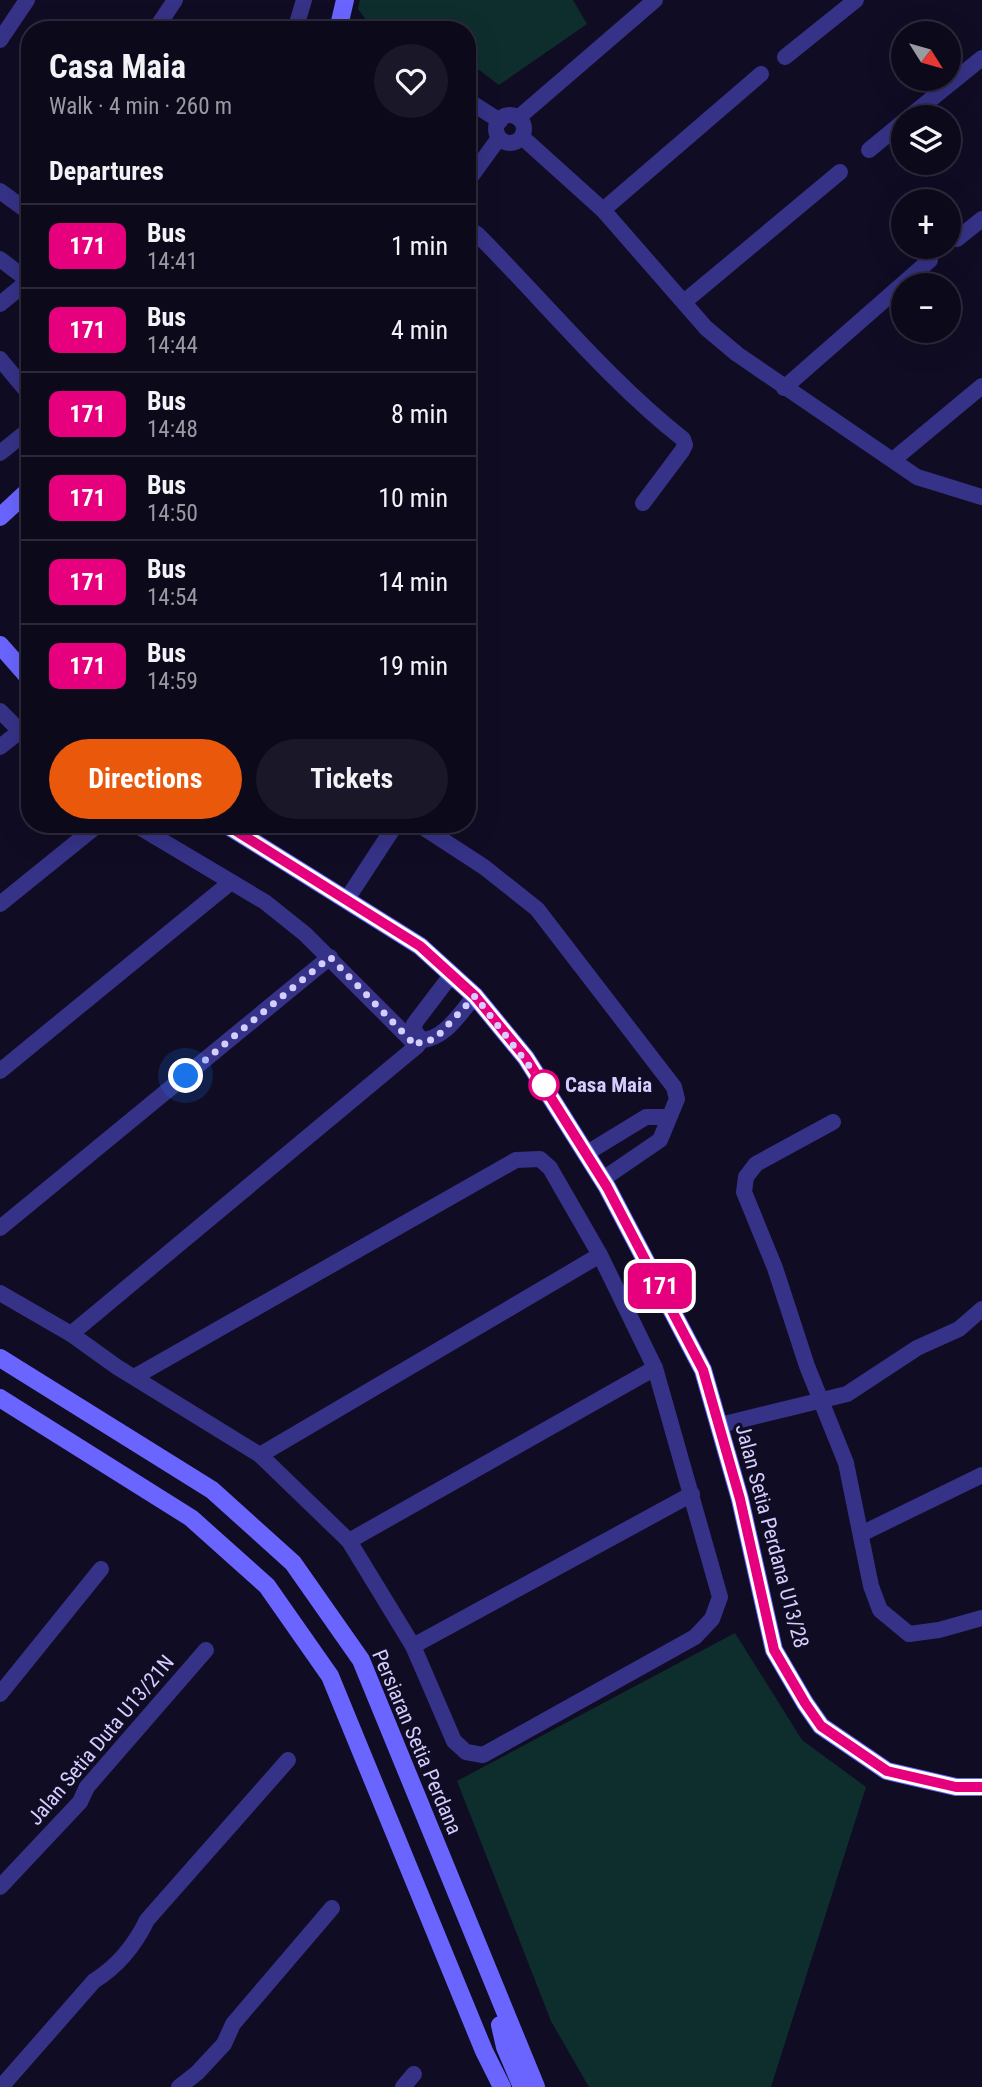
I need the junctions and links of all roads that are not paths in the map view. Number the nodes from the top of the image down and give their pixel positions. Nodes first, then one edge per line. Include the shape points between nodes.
1 (27, 0) edge
2 (175, 0) edge
3 (304, 0) edge
4 (655, 0) edge
5 (856, 0) edge
6 (161, 21) edge
7 (298, 21) edge
8 (0, 40) edge
9 (785, 57) dead end
10 (982, 58) edge
11 (761, 74) dead end
12 (924, 105) edge
13 (476, 108) edge
14 (518, 118) junction
15 (499, 129) junction
16 (891, 132) edge
17 (522, 137) junction
18 (869, 150) dead end
19 (476, 167) edge
20 (840, 172) dead end
21 (0, 191) edge
22 (21, 206) edge
23 (603, 210) junction
24 (982, 219) edge
25 (476, 236) edge
26 (961, 236) edge
27 (0, 259) edge
28 (930, 260) dead end
29 (21, 275) edge
30 (21, 287) edge
31 (684, 302) junction
32 (0, 304) edge
33 (0, 359) edge
34 (21, 384) edge
35 (982, 386) edge
36 (784, 388) junction
37 (21, 436) edge
38 (0, 453) edge
39 (893, 460) junction
40 (21, 497) edge
41 (982, 497) edge
42 (643, 503) dead end
43 (0, 517) edge
44 (0, 645) edge
45 (21, 669) edge
46 (0, 711) edge
47 (21, 734) edge
48 (21, 738) edge
49 (0, 747) edge
50 (88, 833) edge
51 (149, 833) edge
52 (240, 833) edge
53 (390, 833) edge
54 (432, 833) edge
55 (231, 882) junction
56 (347, 899) junction
57 (0, 904) edge
58 (330, 957) junction
59 (452, 974) junction
60 (475, 996) junction
61 (419, 1043) junction
62 (0, 1071) edge
63 (668, 1118) junction
64 (833, 1122) dead end
65 (587, 1153) junction
66 (603, 1179) junction
67 (0, 1228) edge
68 (600, 1255) junction
69 (0, 1293) edge
70 (982, 1308) edge
71 (71, 1334) junction
72 (0, 1358) edge
73 (655, 1368) junction
74 (136, 1376) junction
75 (0, 1398) edge
76 (822, 1402) junction
77 (720, 1425) junction
78 (260, 1455) junction
79 (982, 1475) edge
80 (692, 1494) junction
81 (861, 1534) junction
82 (349, 1541) junction
83 (101, 1569) dead end
84 (982, 1618) edge
85 (413, 1646) junction
86 (206, 1650) dead end
87 (0, 1694) edge
88 (288, 1760) dead end
89 (982, 1787) edge
90 (0, 1887) edge
91 (332, 1908) dead end
92 (494, 1990) junction
93 (484, 2051) junction
94 (1, 2087) edge
95 (179, 2087) edge
96 (489, 2087) edge
97 (502, 2087) edge
98 (522, 2087) edge
99 (536, 2087) edge

1 - 8 street
2 - 6 street
3 - 7 street
4 - 14 street
5 - 9 street
10 - 12 street
11 - 23 street
13 - 15 street
14 - 15 street via 510,116
14 - 17 street via 523,124
15 - 17 street via 511,143
15 - 19 street
16 - 18 street
17 - 23 street
20 - 31 street
21 - 22 street
23 - 31 street
24 - 26 street
25 - 42 street via 638,400 683,439 682,451
27 - 29 street
28 - 36 street
30 - 32 street
31 - 36 street via 706,328
33 - 34 street
35 - 39 street
36 - 39 street
37 - 38 street
39 - 41 street via 918,477
40 - 43 main road
44 - 45 main road
46 - 47 street
48 - 49 street
50 - 57 street
51 - 55 street
52 - 56 main road, Jalan Setia Perdana U13/28
53 - 56 street
54 - 63 street via 537,909 674,1087 677,1098
55 - 58 street via 265,902
55 - 62 street
56 - 59 main road, Jalan Setia Perdana U13/28 via 420,946
58 - 61 street
58 - 67 street
59 - 60 main road, Jalan Setia Perdana U13/28
59 - 61 street via 414,1024
60 - 61 street via 434,1040
60 - 65 main road, Jalan Setia Perdana U13/28 via 526,1058
61 - 71 street
63 - 65 street via 646,1117
63 - 66 street via 660,1140
64 - 76 street via 756,1164 744,1185
65 - 66 main road, Jalan Setia Perdana U13/28
66 - 77 main road, Jalan Setia Perdana U13/28 via 687,1336
68 - 73 street
68 - 74 street via 550,1168 540,1159 516,1160
68 - 78 street
69 - 71 street
70 - 76 street via 959,1329 917,1348 847,1394
71 - 74 street
72 - 92 main road, Persiaran Setia Perdana via 212,1490 293,1563 361,1660
73 - 80 street
73 - 82 street
74 - 78 street
75 - 93 main road via 191,1518 267,1586 330,1676
76 - 77 street
76 - 81 street via 846,1463
77 - 89 main road, Jalan Setia Perdana U13/28 via 774,1650 821,1726 887,1771 956,1787
78 - 82 street
79 - 81 street
80 - 85 street
80 - 85 street via 720,1597 712,1619 695,1637 483,1755 466,1752 454,1741
81 - 84 street via 880,1610 909,1634
82 - 85 street
83 - 87 street
86 - 90 street, Jalan Setia Duta U13/21N via 87,1787 80,1802
88 - 94 street via 148,1920 112,1969 94,1981
91 - 95 street via 233,2024 223,2044
92 - 98 main road via 505,2047
92 - 99 main road, Persiaran Setia Perdana
93 - 96 main road
93 - 97 main road

